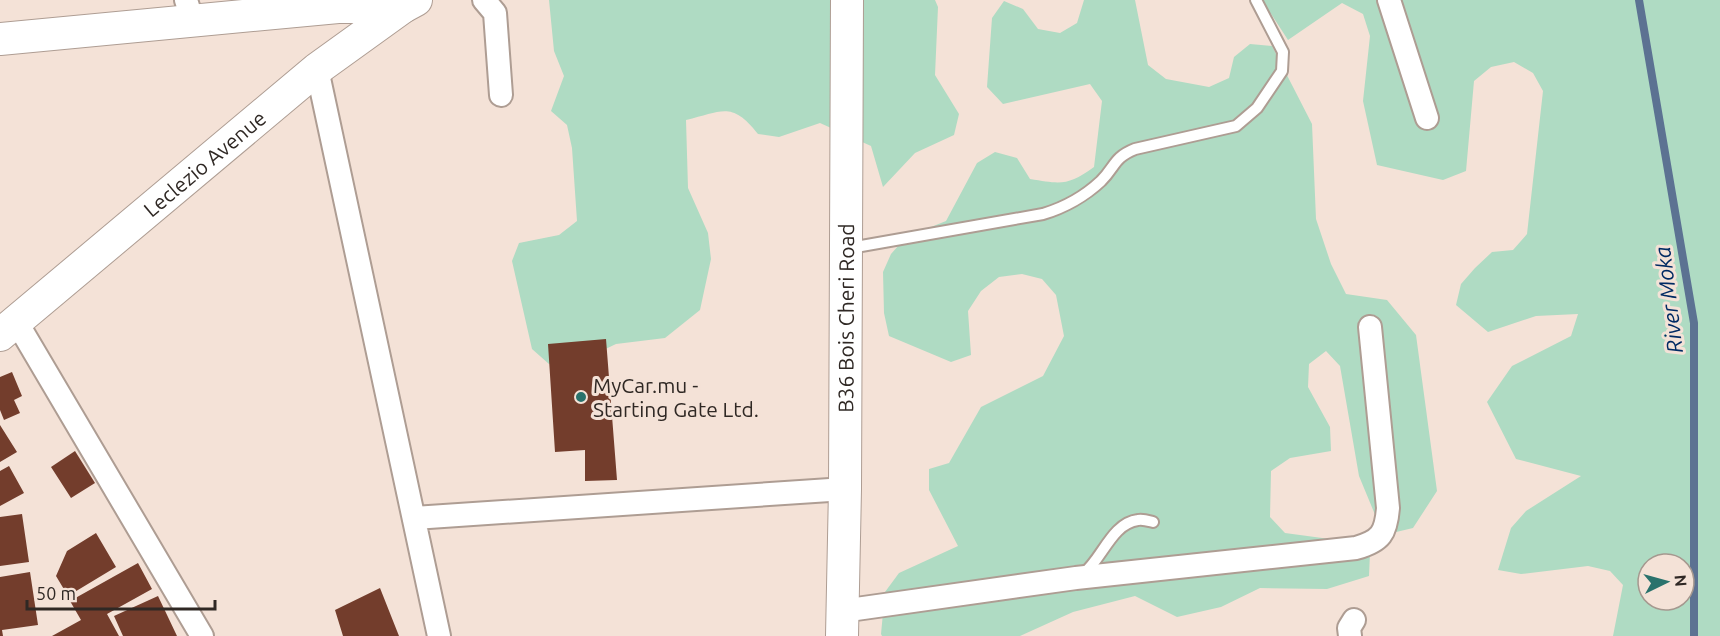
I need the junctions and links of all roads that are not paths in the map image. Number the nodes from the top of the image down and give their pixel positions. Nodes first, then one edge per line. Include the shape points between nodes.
1 (484, 0) edge
2 (847, 0) edge
3 (1256, 0) edge
4 (1389, 0) edge
5 (410, 3) edge
6 (190, 11) edge
7 (0, 39) edge
8 (317, 69) junction
9 (501, 95) dead end
10 (1427, 118) dead end
11 (846, 249) junction
12 (1370, 327) dead end
13 (8, 328) edge
14 (845, 489) junction
15 (414, 518) junction
16 (1153, 522) dead end
17 (1076, 578) junction
18 (842, 624) edge
19 (202, 636) edge
20 (439, 636) edge

1 - 9 street via 495,13
2 - 11 main road, B36 Bois Cheri Road
3 - 11 lane via 1283,52 1282,70 1257,108 1236,126 1121,155 1100,181 1063,208
4 - 10 street
5 - 6 main road
5 - 8 main road, Leclezio Avenue
6 - 7 main road
8 - 13 main road, Leclezio Avenue
8 - 15 street
11 - 14 main road, B36 Bois Cheri Road
12 - 17 street via 1388,508 1385,528 1377,540 1356,548
13 - 19 street
14 - 15 street
14 - 18 main road, B36 Bois Cheri Road
15 - 20 street
16 - 17 lane via 1138,520 1124,526 1086,572
17 - 18 street

